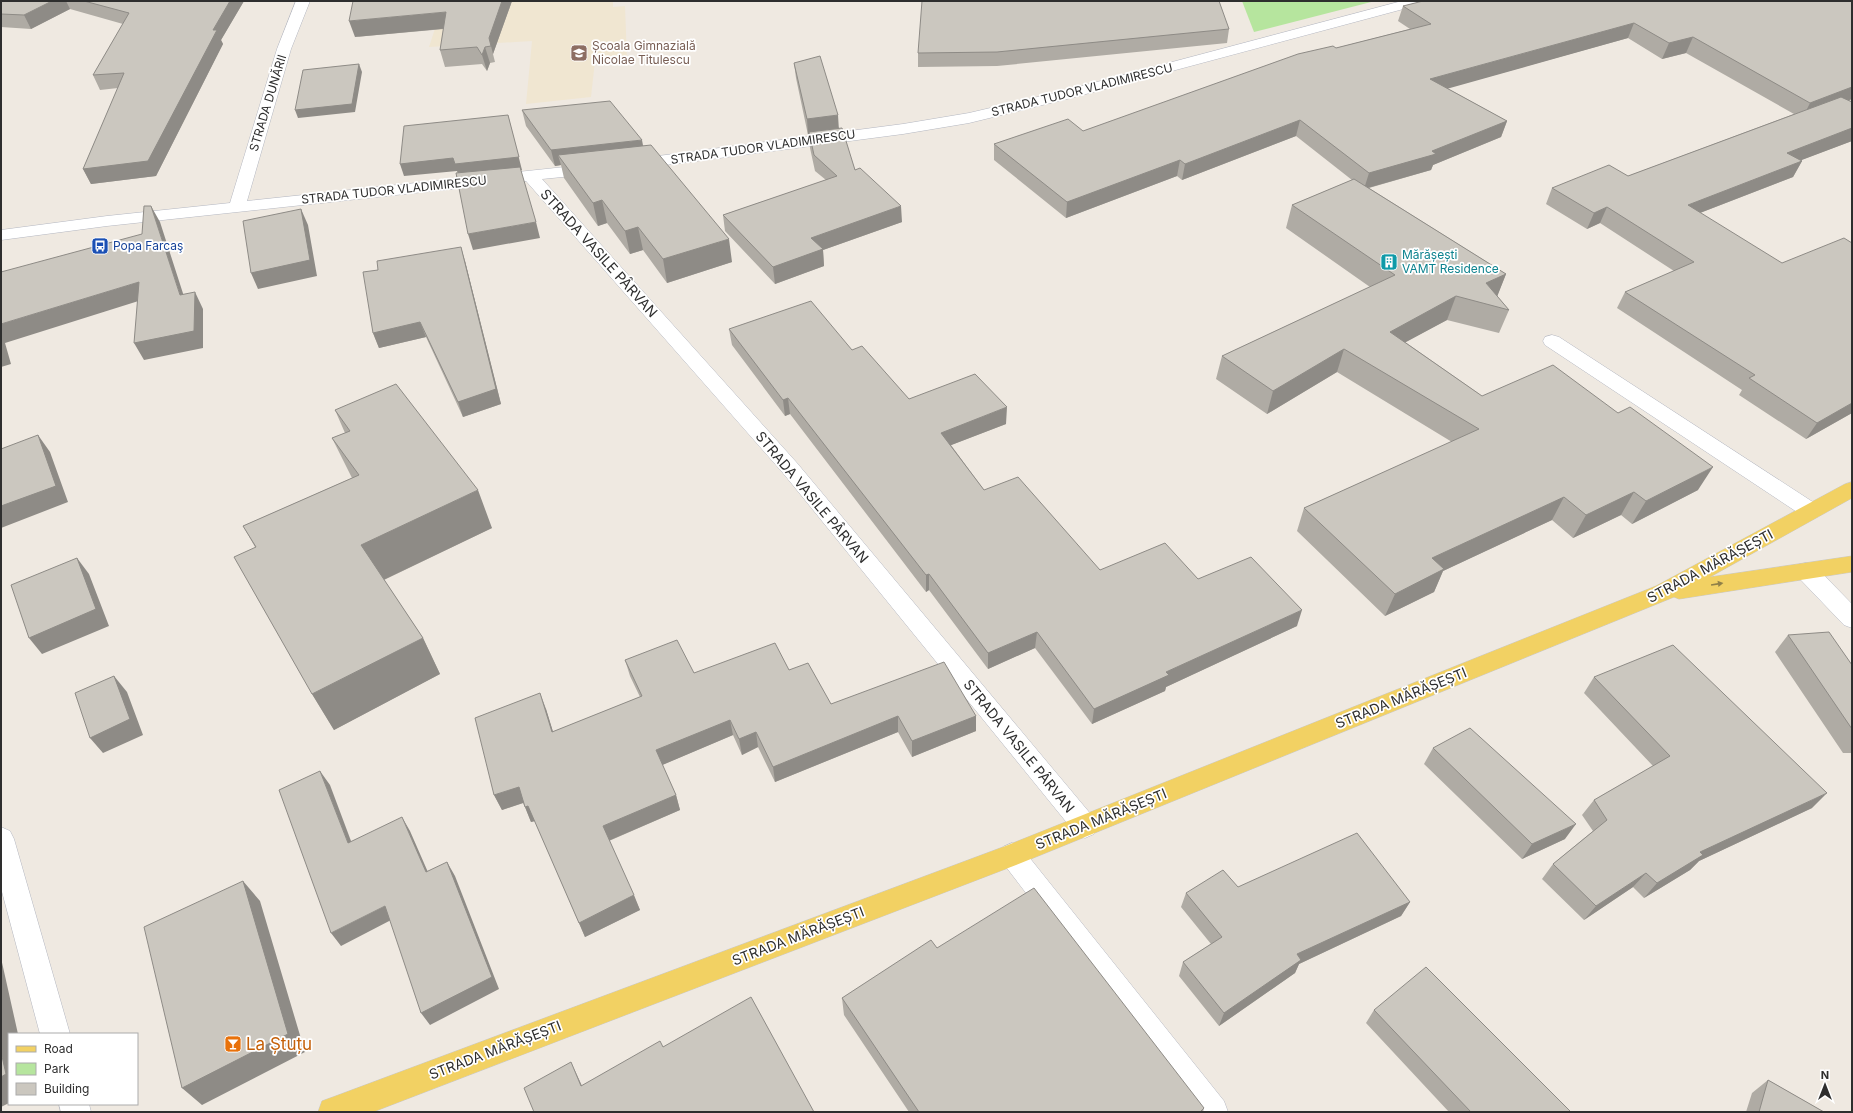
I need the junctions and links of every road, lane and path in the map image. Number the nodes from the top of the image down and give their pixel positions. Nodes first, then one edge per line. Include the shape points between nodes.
1 (303, 1) edge
2 (1417, 1) edge
3 (530, 176) junction
4 (237, 207) junction
5 (1, 235) edge
6 (1552, 341) dead end
7 (1852, 489) edge
8 (1811, 511) junction
9 (1852, 564) edge
10 (1806, 571) junction
11 (1664, 592) junction
12 (1852, 619) edge
13 (1085, 826) junction
14 (1, 839) edge
15 (1012, 855) junction
16 (55, 1033) edge
17 (333, 1112) edge
18 (1214, 1112) edge

1 - 4 street, STRADA DUNĂRII via 284,49
2 - 3 street, STRADA TUDOR VLADIMIRESCU via 1066,95 968,118 903,129
3 - 4 street, STRADA TUDOR VLADIMIRESCU
3 - 13 street, STRADA VASILE PÂRVAN via 790,468
4 - 5 street, STRADA TUDOR VLADIMIRESCU
6 - 8 street
7 - 8 main road, STRADA MĂRĂȘEȘTI
8 - 11 main road, STRADA MĂRĂȘEȘTI
9 - 10 main road
11 -> 10 main road
10 - 12 street
11 - 13 main road, STRADA MĂRĂȘEȘTI
13 - 15 main road, STRADA MĂRĂȘEȘTI
14 - 16 street
15 - 17 main road, STRADA MĂRĂȘEȘTI
15 - 18 street

